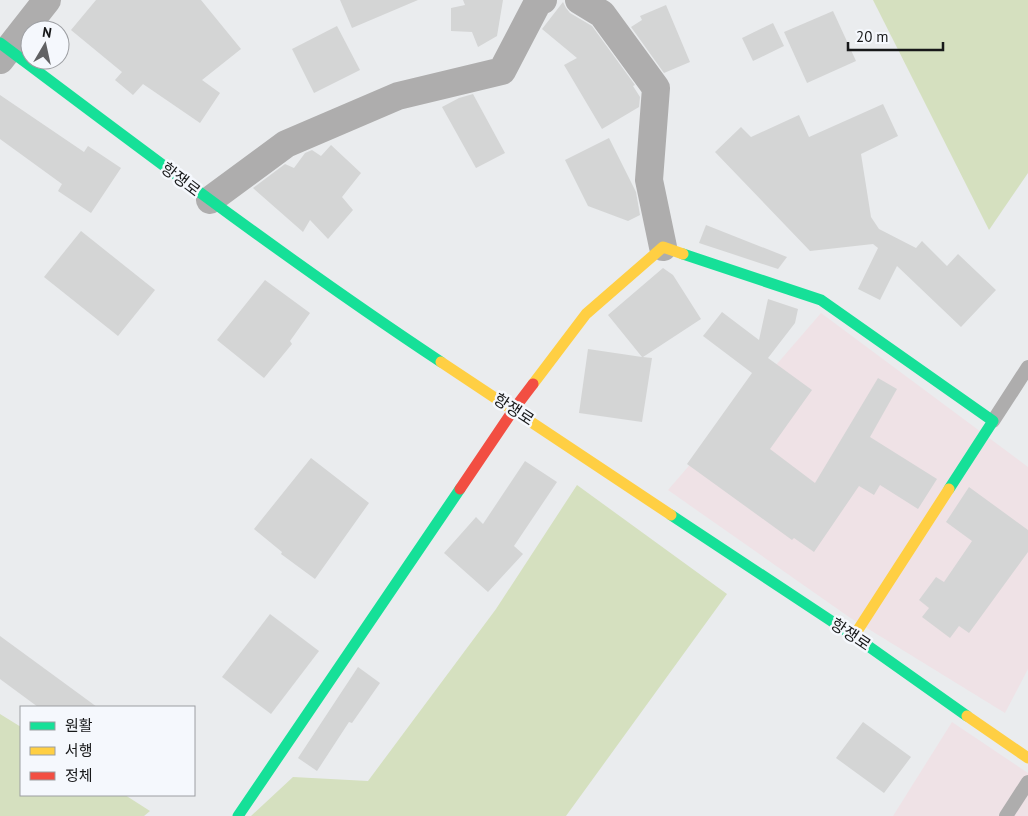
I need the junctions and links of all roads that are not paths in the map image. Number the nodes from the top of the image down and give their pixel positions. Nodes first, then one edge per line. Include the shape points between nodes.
1 (47, 0) edge
2 (543, 0) edge
3 (579, 0) edge
4 (3, 51) edge
5 (210, 200) junction
6 (663, 247) junction
7 (1028, 367) edge
8 (514, 409) junction
9 (993, 421) junction
10 (854, 636) junction
11 (1028, 758) edge
12 (1028, 782) edge
13 (238, 816) edge
14 (1006, 816) edge

1 - 4 street, 항쟁로
2 - 5 street via 538,2 502,71 398,96 295,140
3 - 6 street via 602,14 656,88 649,180
4 - 5 street, 항쟁로
5 - 8 street, 항쟁로 via 374,318
6 - 8 street via 586,314
6 - 9 street via 821,300
7 - 9 lane
8 - 10 street, 항쟁로
8 - 13 street
9 - 10 street
10 - 11 street, 항쟁로
12 - 14 lane

